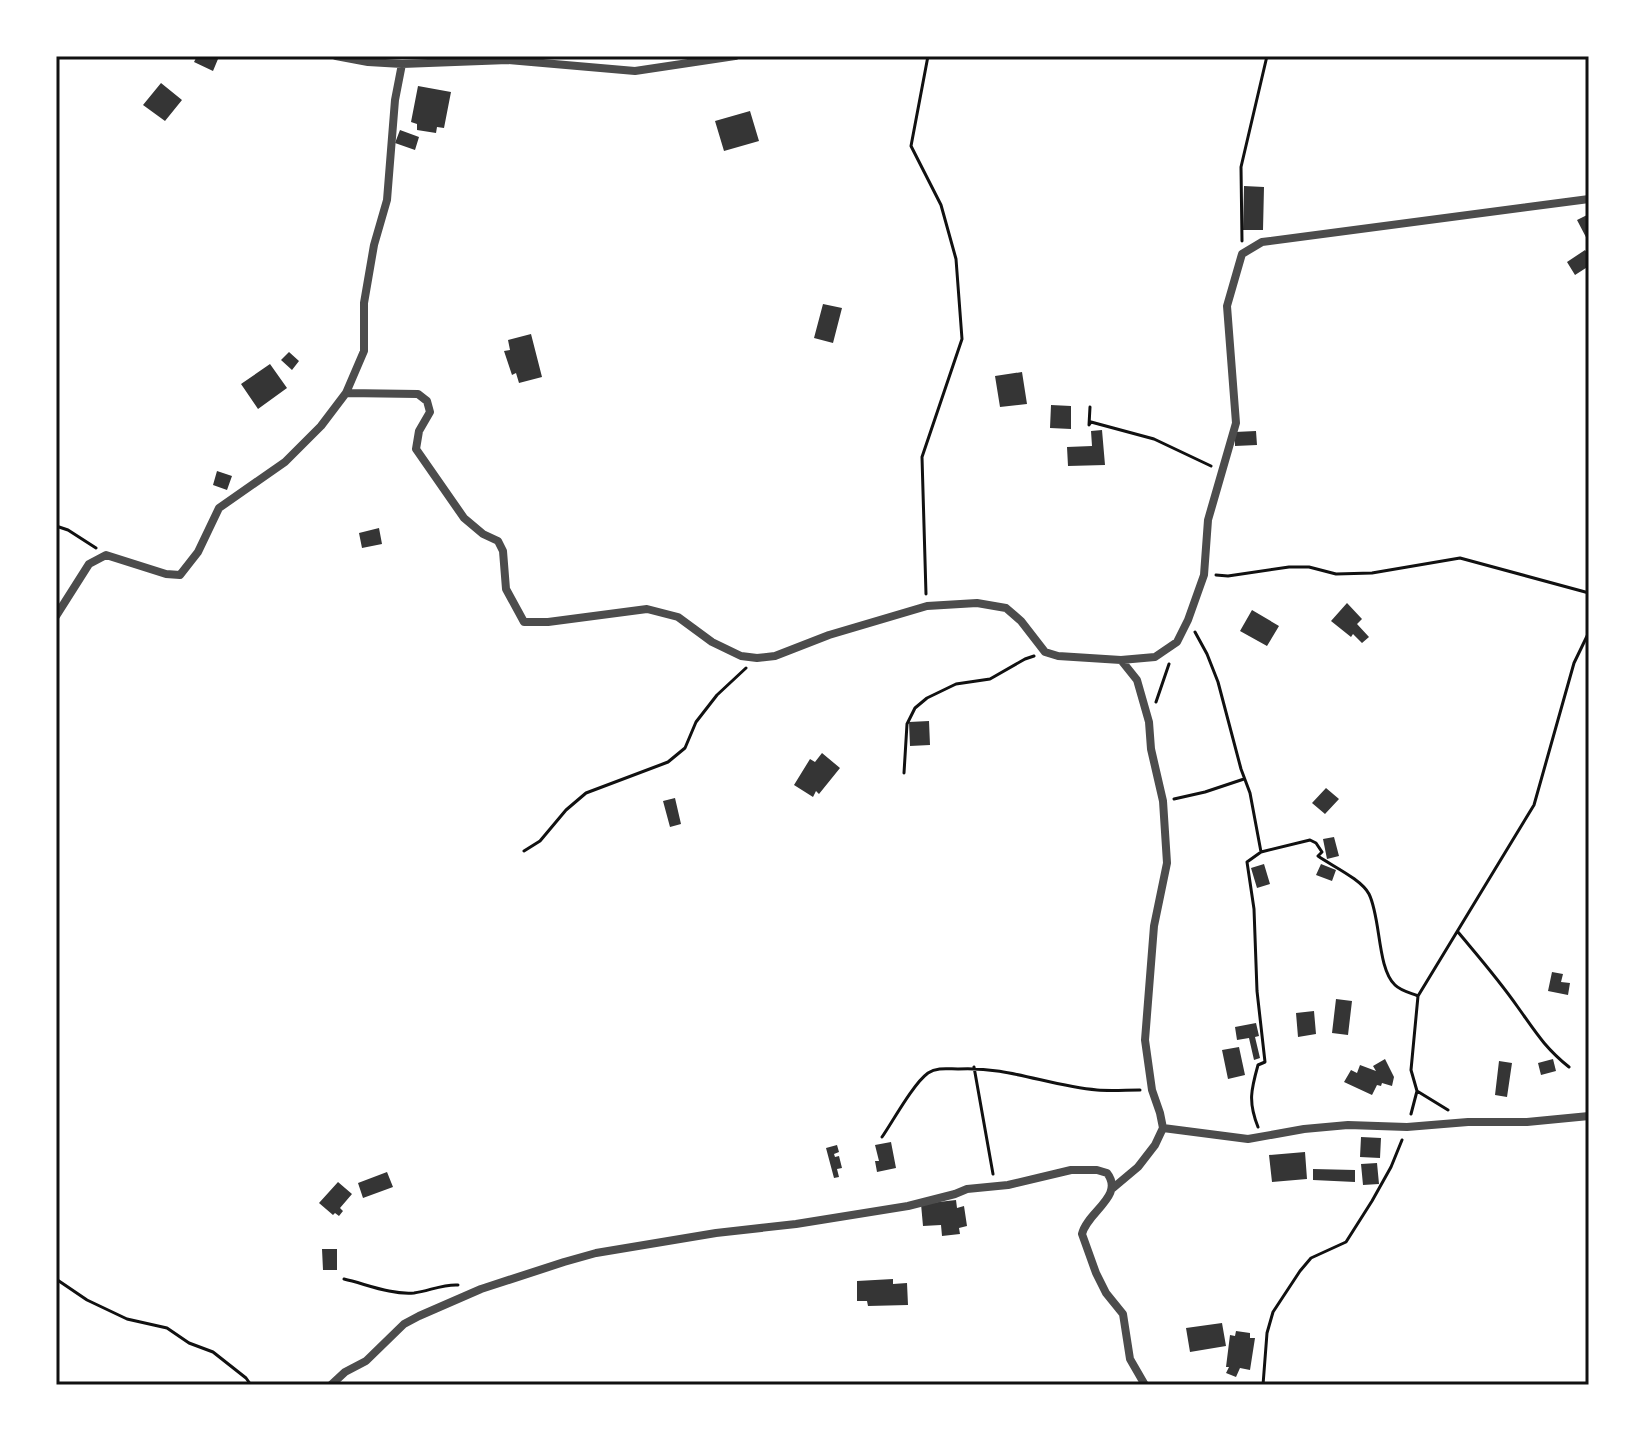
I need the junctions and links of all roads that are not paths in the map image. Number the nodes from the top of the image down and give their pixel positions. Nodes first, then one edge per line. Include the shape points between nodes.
1 (336, 56) edge
2 (735, 56) edge
3 (402, 64) junction
4 (1589, 199) edge
5 (346, 393) junction
6 (56, 616) edge
7 (1121, 660) junction
8 (1589, 1116) edge
9 (1163, 1128) junction
10 (1113, 1188) junction
11 (331, 1385) edge
12 (1145, 1385) edge

1 - 3 street
2 - 3 street via 635,71 508,60
3 - 5 street via 387,200 364,303 364,351
4 - 7 street via 1262,242 1242,254 1227,306 1236,423 1208,520 1204,575 1177,642 1155,657
5 - 6 street via 285,462 219,508 180,575 106,555 89,564
5 - 7 street via 418,394 427,401 430,412 416,449 464,518 498,541 506,589 524,622 647,609 678,617 712,642 757,658 927,606 977,603 1006,608 1045,652
7 - 9 street via 1137,680 1163,801 1167,863 1154,926 1145,1040
8 - 9 street via 1407,1127 1348,1125 1248,1139
9 - 10 street via 1138,1167
10 - 11 street via 1107,1173 1071,1170 908,1206 596,1253 481,1289 419,1316
10 - 12 street via 1082,1234 1106,1293 1123,1314 1130,1359

